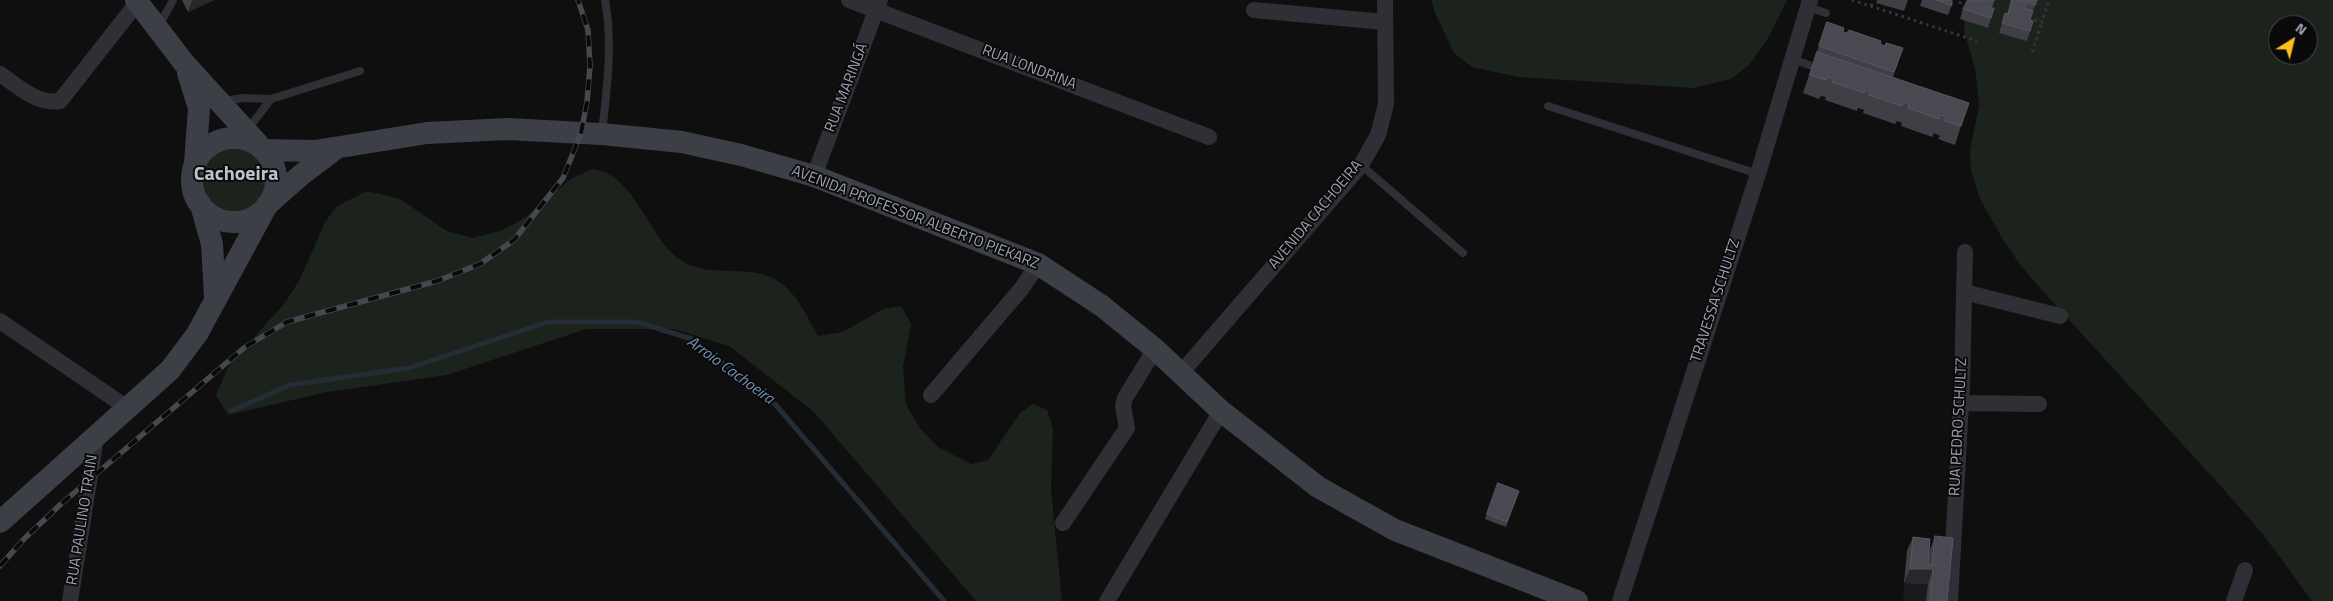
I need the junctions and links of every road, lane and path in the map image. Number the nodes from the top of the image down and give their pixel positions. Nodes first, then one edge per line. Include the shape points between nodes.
1 (173, 0) edge
2 (605, 0) edge
3 (849, 0) edge
4 (1385, 0) edge
5 (1852, 0) edge
6 (1873, 0) edge
7 (2049, 0) edge
8 (137, 1) edge
9 (1810, 3) edge
10 (878, 5) edge
11 (1871, 6) junction
12 (1254, 10) dead end
13 (1826, 13) dead end
14 (2028, 18) edge
15 (1384, 22) junction
16 (2042, 22) junction
17 (157, 30) junction
18 (1977, 41) dead end
19 (2032, 52) dead end
20 (1793, 59) junction
21 (184, 62) junction
22 (1809, 65) dead end
23 (360, 71) dead end
24 (0, 74) edge
25 (271, 99) junction
26 (220, 102) junction
27 (1548, 106) dead end
28 (246, 131) junction
29 (602, 134) junction
30 (1208, 137) dead end
31 (337, 148) junction
32 (264, 150) junction
33 (195, 163) junction
34 (1362, 164) junction
35 (1758, 174) junction
36 (814, 176) junction
37 (201, 205) junction
38 (267, 205) junction
39 (1965, 252) dead end
40 (1463, 253) dead end
41 (1038, 264) junction
42 (1964, 292) junction
43 (214, 300) junction
44 (2060, 316) dead end
45 (0, 321) edge
46 (1155, 349) junction
47 (1181, 373) junction
48 (931, 395) dead end
49 (1960, 403) junction
50 (2039, 404) dead end
51 (129, 409) junction
52 (1221, 411) junction
53 (96, 438) junction
54 (0, 522) edge
55 (1063, 523) dead end
56 (2245, 570) dead end
57 (1545, 595) edge
58 (70, 601) edge
59 (1107, 601) edge
60 (1577, 601) edge
61 (1620, 601) edge
62 (1950, 601) edge
63 (2234, 601) edge

1 - 17 lane
2 - 29 lane via 609,24 609,68
3 - 10 street, RUA LONDRINA
4 - 15 street, AVENIDA CACHOEIRA
5 - 11 path
6 - 11 path
7 - 16 path
8 - 17 main road
8 - 24 street via 60,101 41,101
9 - 13 lane
9 - 20 street, TRAVESSA SCHULTZ
10 - 30 street, RUA LONDRINA
10 - 36 street, RUA MARINGÁ
11 - 18 path
12 - 15 street
14 - 16 path
15 - 34 street, AVENIDA CACHOEIRA via 1386,104 1378,135
16 - 19 path
17 - 21 main road
20 - 22 lane
20 - 35 street, TRAVESSA SCHULTZ
21 - 26 main road
21 - 33 main road via 199,108
23 - 25 lane
25 - 26 lane via 243,98
25 - 28 lane
26 - 28 main road
27 - 35 lane
28 - 32 main road
29 - 31 main road, AVENIDA PROFESSOR ALBERTO PIEKARZ via 507,129 427,133
29 - 36 main road, AVENIDA PROFESSOR ALBERTO PIEKARZ via 682,142
31 - 32 main road, AVENIDA PROFESSOR ALBERTO PIEKARZ via 300,152
31 - 38 main road, AVENIDA PROFESSOR ALBERTO PIEKARZ
32 - 33 main road via 252,142 226,138 207,147
32 - 38 main road via 275,171 273,195
33 - 37 main road via 192,185
34 - 40 lane
34 - 47 street, AVENIDA CACHOEIRA
35 - 61 street, TRAVESSA SCHULTZ
36 - 41 main road, AVENIDA PROFESSOR ALBERTO PIEKARZ
37 - 38 main road via 215,217 234,222 247,220
37 - 43 main road via 212,244
38 - 43 main road
39 - 42 street, RUA PEDRO SCHULTZ
41 - 46 main road, AVENIDA PROFESSOR ALBERTO PIEKARZ via 1102,306
41 - 48 street via 1022,288
42 - 44 street
42 - 49 street, RUA PEDRO SCHULTZ
43 - 51 main road via 184,353
45 - 51 street
46 - 47 main road, AVENIDA PROFESSOR ALBERTO PIEKARZ
46 - 55 street via 1125,398 1123,406 1127,428
47 - 52 main road, AVENIDA PROFESSOR ALBERTO PIEKARZ
49 - 50 street
49 - 62 street, RUA PEDRO SCHULTZ
51 - 53 main road
52 - 57 main road, AVENIDA PROFESSOR ALBERTO PIEKARZ via 1318,487 1386,525
52 - 59 street
53 - 54 main road
53 - 58 street, RUA PAULINO TRAIN
56 - 63 street
57 - 60 main road, AVENIDA PROFESSOR ALBERTO PIEKARZ

